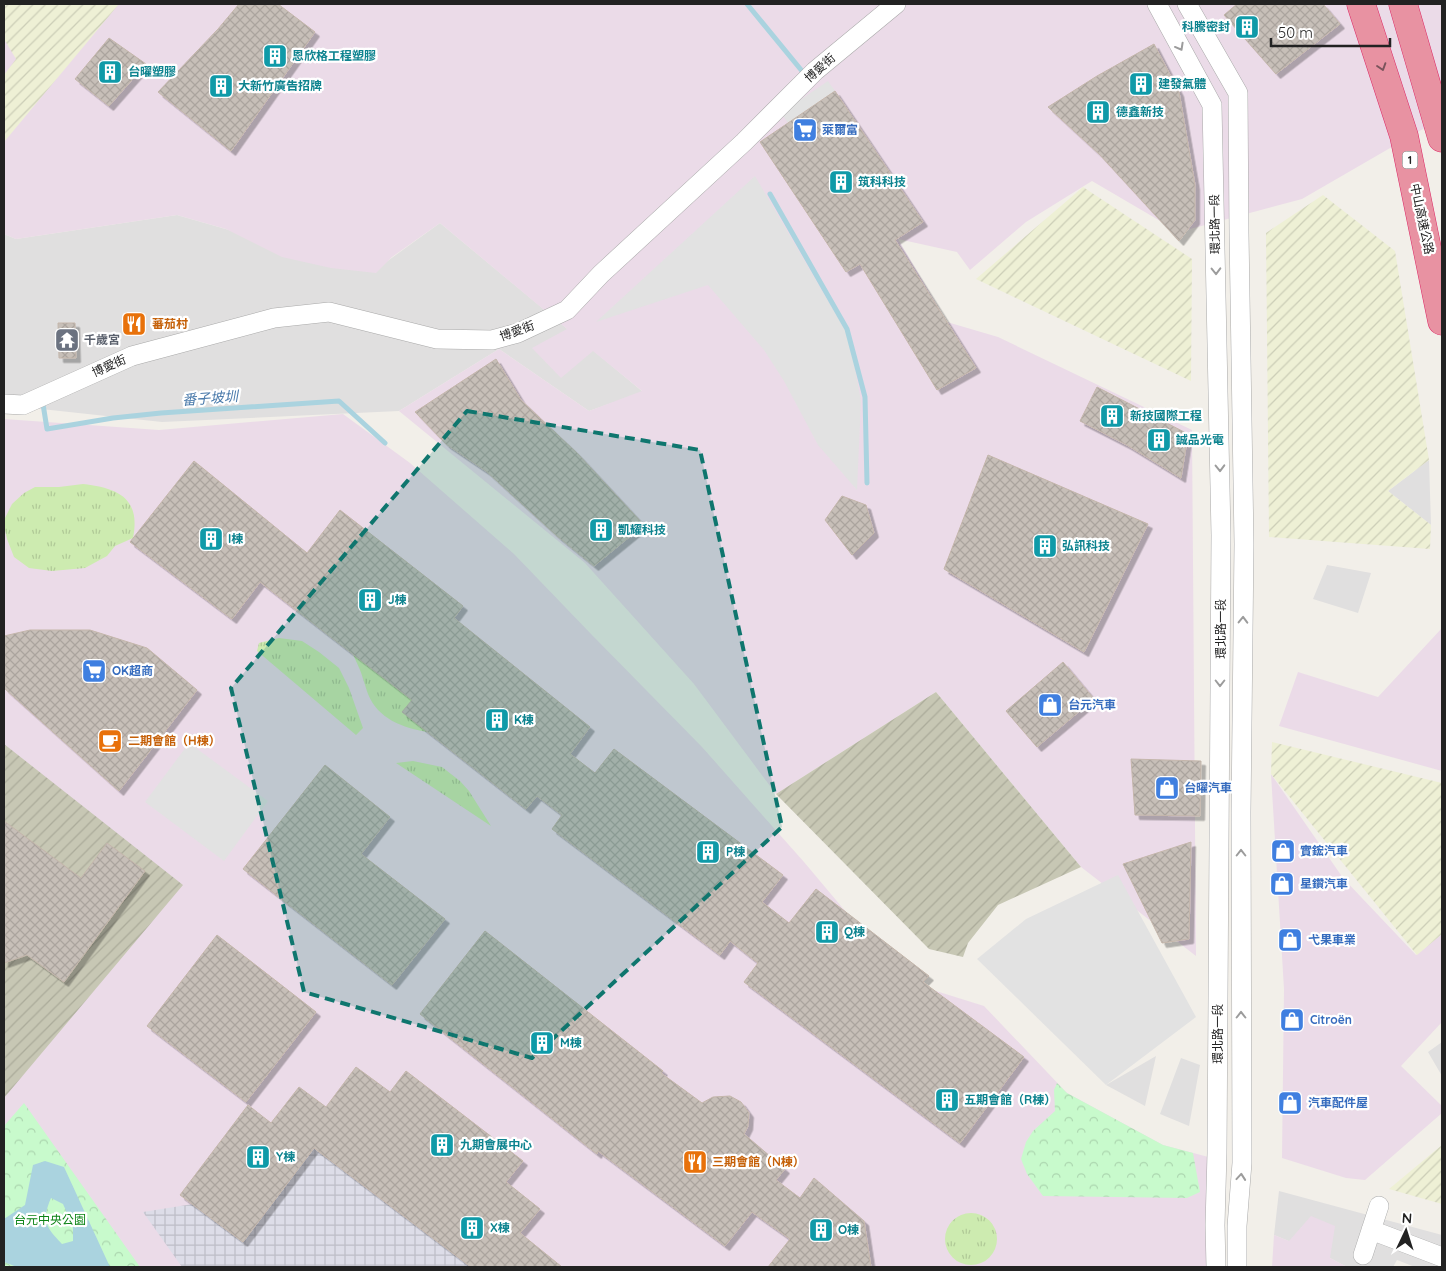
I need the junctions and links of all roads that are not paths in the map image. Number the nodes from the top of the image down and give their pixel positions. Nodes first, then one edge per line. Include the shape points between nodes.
1 (896, 4) edge
2 (1157, 4) edge
3 (1187, 4) edge
4 (1361, 4) edge
5 (1403, 4) edge
6 (1442, 138) edge
7 (1442, 321) edge
8 (4, 404) edge
9 (1379, 1206) dead end
10 (1371, 1230) junction
11 (1363, 1255) dead end
12 (1442, 1257) edge
13 (1216, 1267) edge
14 (1236, 1267) edge

1 - 8 street, 博愛街 via 816,71 567,310 518,333 492,340 437,339 329,312 274,318 132,356 23,405
2 -> 13 street, 環北路一段 via 1212,104 1221,535
14 -> 3 street, 環北路一段 via 1242,1163 1244,544 1238,93
4 -> 7 highway, 中山高速公路 / 1 via 1404,136
5 - 6 highway
9 - 10 street
10 - 11 street
10 - 12 street

